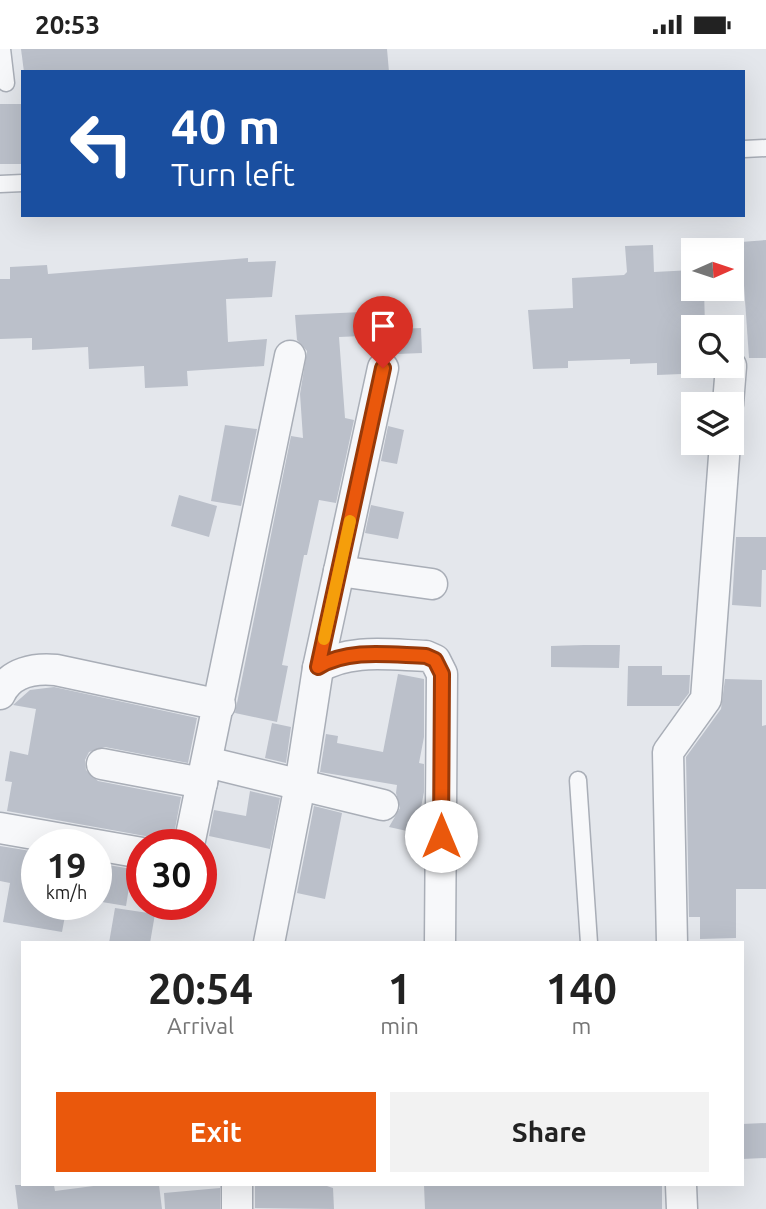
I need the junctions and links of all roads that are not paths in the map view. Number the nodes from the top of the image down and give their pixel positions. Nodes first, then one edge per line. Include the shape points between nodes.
1 (2, 49) edge
2 (6, 83) dead end
3 (766, 148) edge
4 (745, 149) edge
5 (21, 183) edge
6 (0, 184) edge
7 (290, 356) dead end
8 (383, 368) dead end
9 (723, 455) edge
10 (339, 571) junction
11 (432, 584) dead end
12 (318, 667) junction
13 (0, 694) edge
14 (219, 705) junction
15 (102, 764) dead end
16 (205, 772) junction
17 (578, 780) dead end
18 (300, 785) junction
19 (383, 805) dead end
20 (0, 828) edge
21 (193, 829) edge
22 (126, 850) edge
23 (269, 941) edge
24 (440, 941) edge
25 (589, 941) edge
26 (672, 941) edge
27 (237, 1186) edge
28 (681, 1186) edge
29 (237, 1209) edge
30 (682, 1209) edge

1 - 2 lane
3 - 4 lane
5 - 6 lane
7 - 14 street
8 - 10 street
9 - 26 street via 706,699 667,752
10 - 11 street
10 - 12 street
12 - 18 street
12 - 24 street via 351,655 426,656 435,660 442,674
13 - 14 street via 16,676 36,669 56,670
14 - 16 street
15 - 16 street
16 - 18 street
16 - 21 street
17 - 25 lane
18 - 19 street
18 - 23 street
20 - 22 street
27 - 29 street
28 - 30 street

